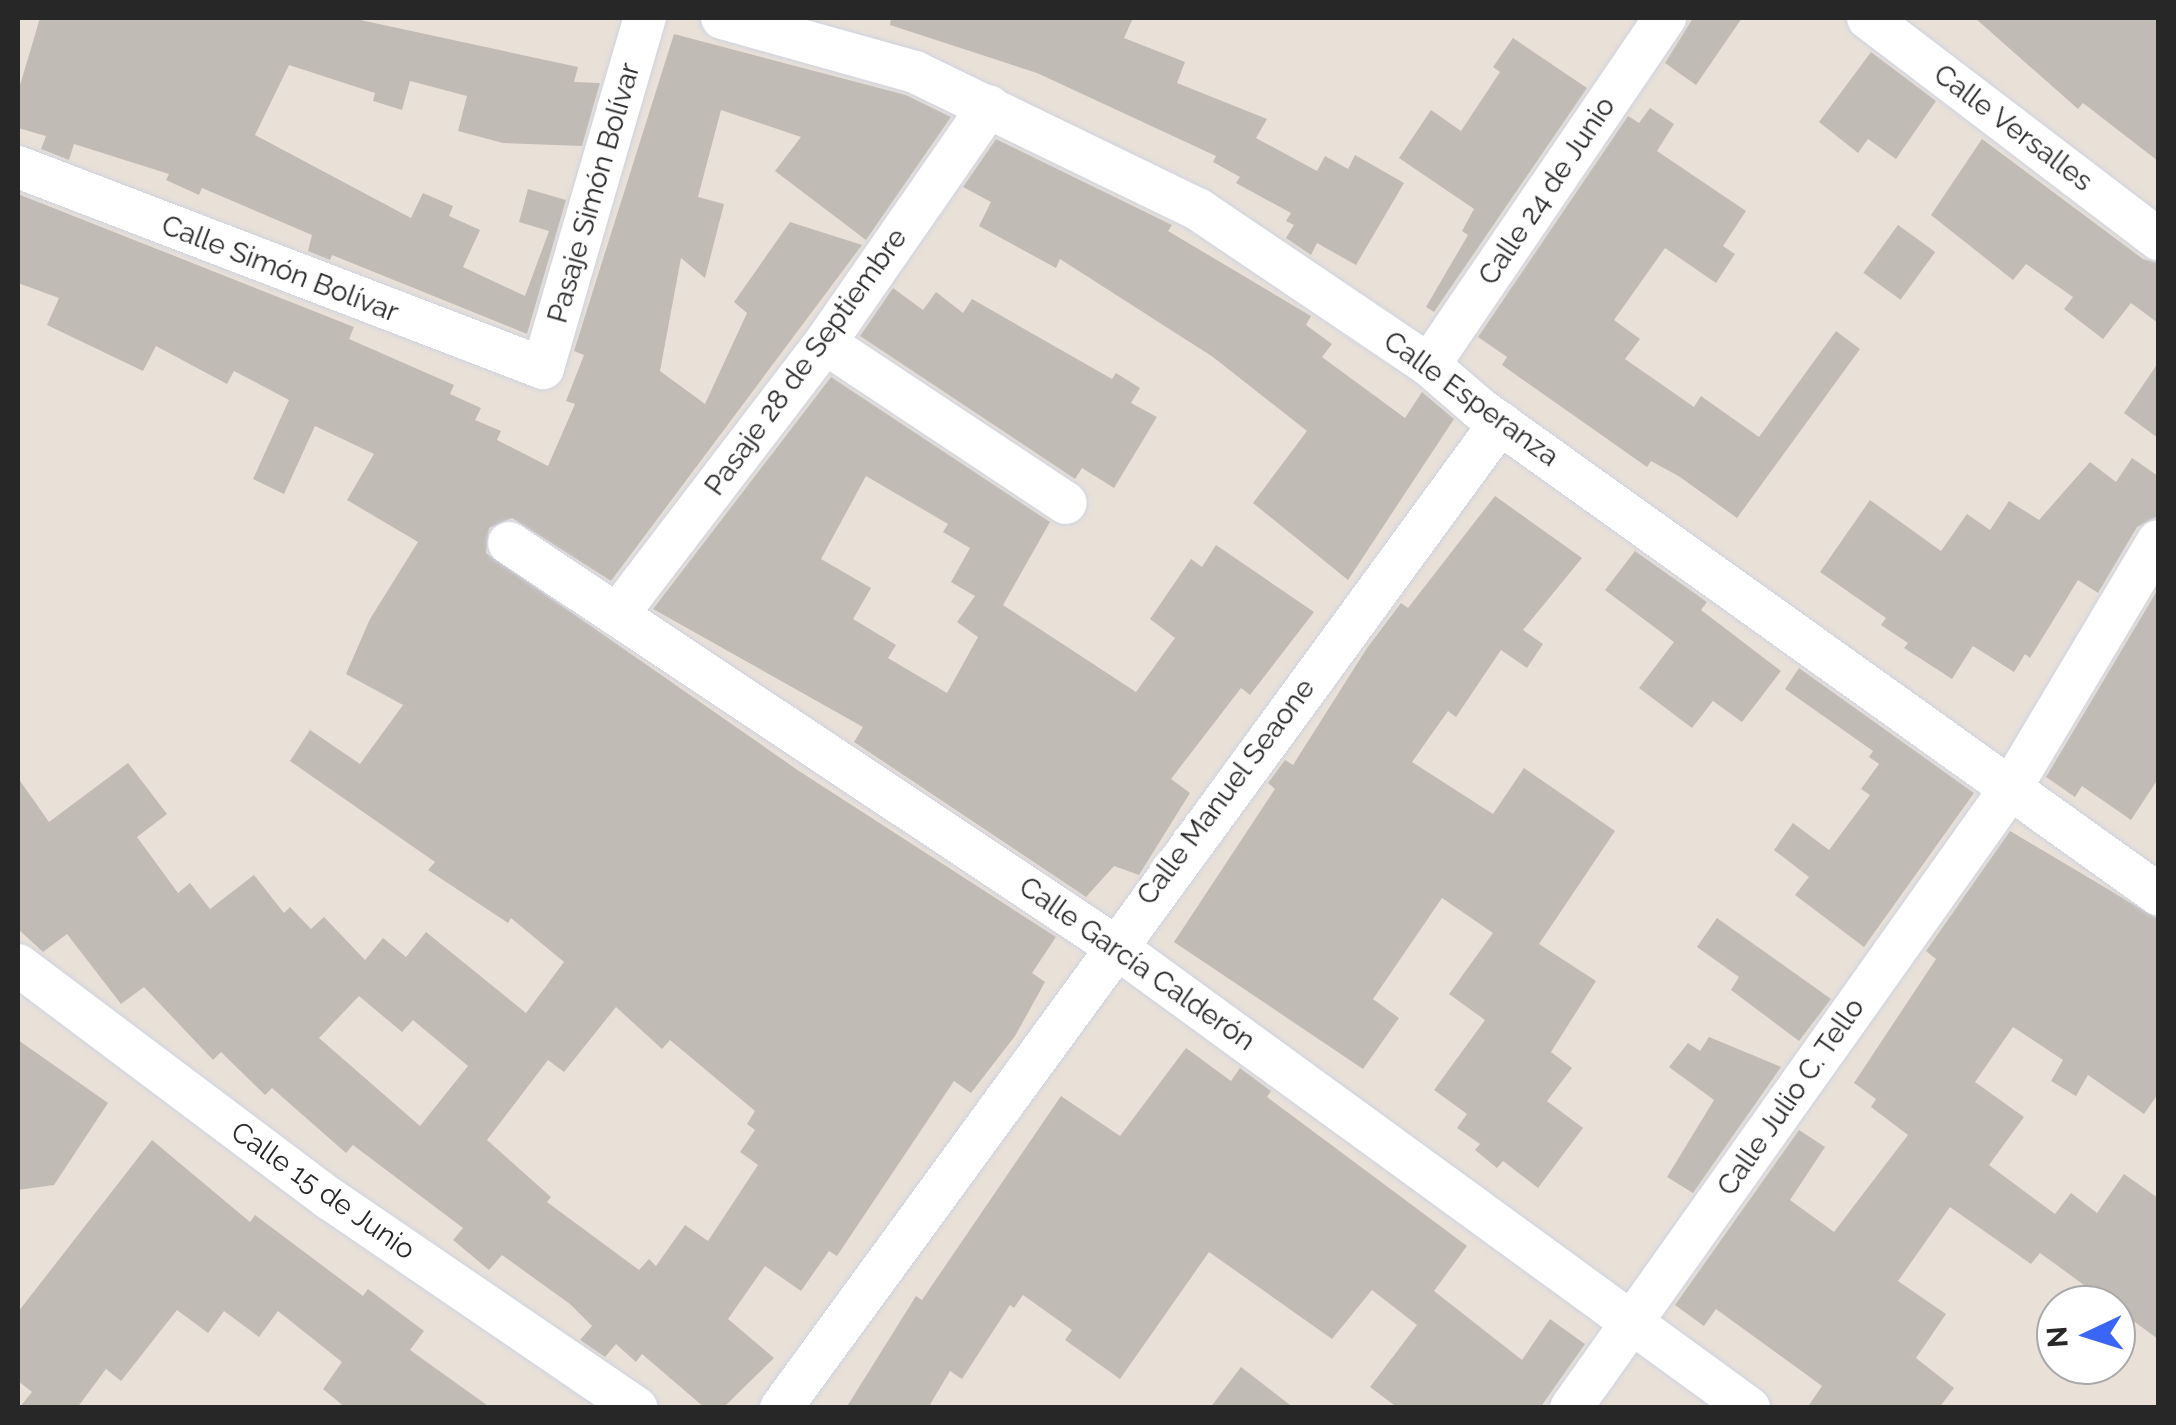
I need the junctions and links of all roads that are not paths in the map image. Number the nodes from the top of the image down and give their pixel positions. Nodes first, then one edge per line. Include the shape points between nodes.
1 (645, 18) edge
2 (722, 18) edge
3 (1665, 18) edge
4 (1868, 18) edge
5 (989, 106) junction
6 (18, 167) edge
7 (2158, 239) edge
8 (824, 343) junction
9 (1429, 366) junction
10 (544, 368) joint
11 (1500, 423) junction
12 (1066, 503) dead end
13 (2158, 541) edge
14 (509, 543) dead end
15 (617, 614) junction
16 (2012, 786) junction
17 (2158, 894) edge
18 (1114, 945) junction
19 (18, 965) edge
20 (1633, 1318) junction
21 (636, 1408) edge
22 (781, 1408) edge
23 (1571, 1408) edge
24 (1748, 1408) edge

1 - 10 street, Pasaje Simón Bolívar
2 - 5 street, Calle Esperanza via 914,72
3 - 9 street, Calle 24 de Junio
4 - 7 street, Calle Versalles
5 - 8 street, Pasaje 28 de Septiembre
5 - 9 street, Calle Esperanza via 1199,210
6 - 10 street, Calle Simón Bolívar
8 - 12 street
8 - 15 street, Pasaje 28 de Septiembre
9 - 11 street, Calle Esperanza
11 - 16 street, Calle Esperanza
11 - 18 street, Calle Manuel Seaone
13 - 16 street, Calle Julio C. Tello
14 - 15 street, Calle García Calderón
15 - 18 street, Calle García Calderón
16 - 17 street, Calle Esperanza
16 - 20 street, Calle Julio C. Tello
18 - 20 street, Calle García Calderón
18 - 22 street, Calle Manuel Seaone
19 - 21 street, Calle 15 de Junio via 330,1199
20 - 23 street, Calle Julio C. Tello
20 - 24 street, Calle García Calderón

